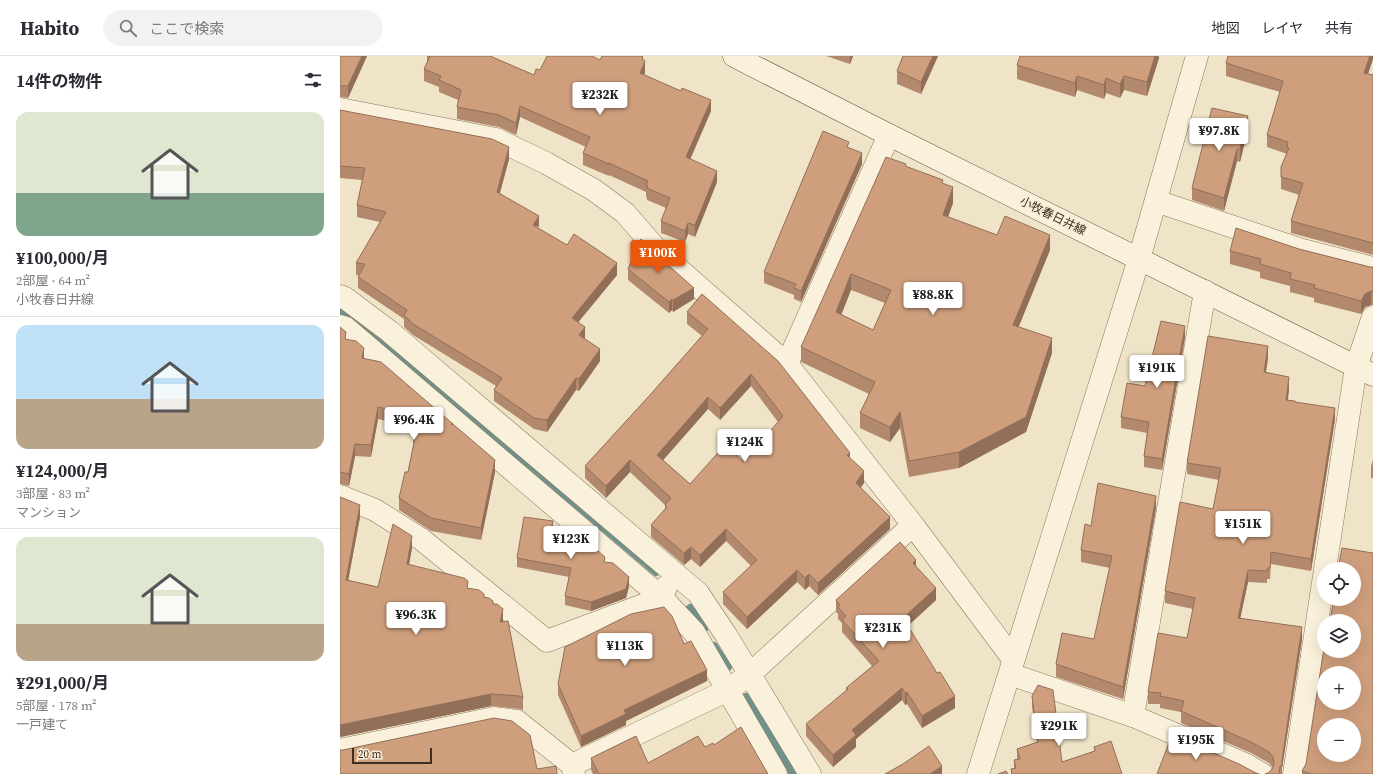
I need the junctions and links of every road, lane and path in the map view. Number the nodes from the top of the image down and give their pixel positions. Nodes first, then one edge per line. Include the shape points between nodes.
1 (734, 56) edge
2 (1197, 56) edge
3 (340, 109) edge
4 (889, 135) junction
5 (1156, 201) junction
6 (1139, 259) junction
7 (1373, 268) edge
8 (1205, 291) junction
9 (340, 296) edge
10 (1373, 317) edge
11 (340, 326) edge
12 (787, 364) junction
13 (1365, 371) edge
14 (340, 496) edge
15 (913, 525) junction
16 (1326, 562) edge
17 (672, 571) junction
18 (662, 598) junction
19 (1319, 606) edge
20 (1011, 666) junction
21 (749, 675) junction
22 (728, 690) junction
23 (1133, 716) junction
24 (340, 750) edge
25 (573, 770) edge
26 (776, 774) edge
27 (810, 774) edge
28 (978, 774) edge
29 (1262, 774) edge
30 (1294, 774) edge

1 - 4 street, 小牧春日井線
2 - 5 street
3 - 12 street via 496,139 594,190 625,214 659,252
4 - 6 street, 小牧春日井線
4 - 12 street
5 - 6 street
5 - 7 street via 1302,250
6 - 8 street, 小牧春日井線
6 - 20 street
8 - 13 street, 小牧春日井線
8 - 23 street
9 - 17 street via 389,331
10 - 13 street
11 - 18 street via 346,328
12 - 15 street
13 - 16 street
14 - 18 street via 375,510 421,539 547,641
15 - 20 street
15 - 21 street
17 - 18 street
17 - 21 street via 698,593
18 - 22 street via 694,632
19 - 30 street
20 - 23 street
20 - 28 street
21 - 22 street
21 - 27 street
22 - 25 street
22 - 26 street
23 - 29 street
24 - 25 street via 494,718 517,721

